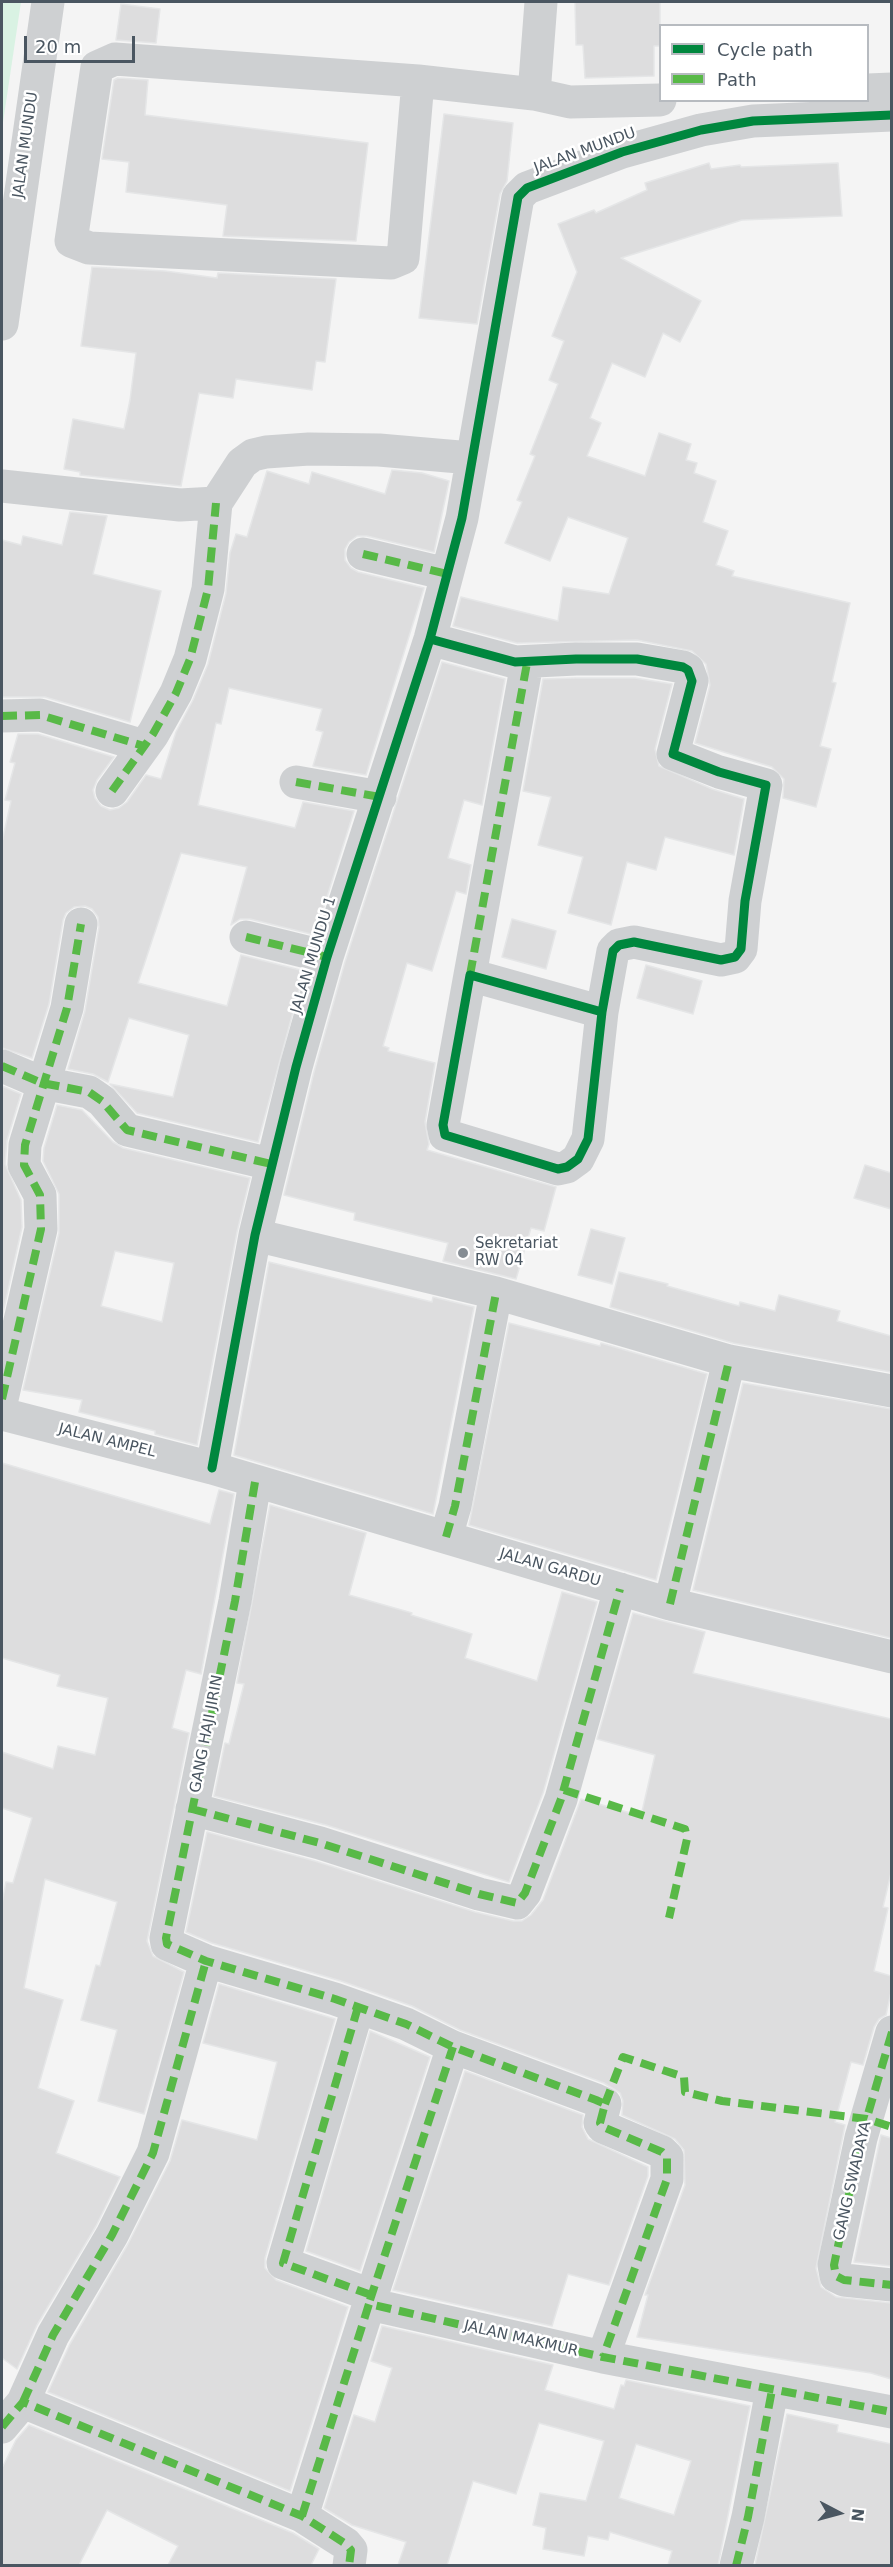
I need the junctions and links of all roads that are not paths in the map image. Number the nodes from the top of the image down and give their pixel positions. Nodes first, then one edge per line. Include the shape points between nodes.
1 (48, 2) edge
2 (541, 2) edge
3 (418, 81) junction
4 (891, 89) edge
5 (869, 90) edge
6 (534, 94) junction
7 (659, 100) edge
8 (891, 115) edge
9 (2, 324) edge
10 (471, 458) junction
11 (2, 486) edge
12 (216, 504) junction
13 (363, 554) dead end
14 (447, 574) junction
15 (430, 639) junction
16 (527, 663) junction
17 (2, 716) edge
18 (144, 746) junction
19 (296, 782) dead end
20 (112, 791) dead end
21 (380, 797) junction
22 (81, 924) dead end
23 (246, 937) dead end
24 (327, 957) junction
25 (470, 975) junction
26 (602, 1012) junction
27 (2, 1066) edge
28 (42, 1083) junction
29 (271, 1164) junction
30 (255, 1235) junction
31 (496, 1293) junction
32 (729, 1361) junction
33 (891, 1391) edge
34 (2, 1399) edge
35 (2, 1414) edge
36 (212, 1468) junction
37 (255, 1482) junction
38 (446, 1538) junction
39 (620, 1589) junction
40 (670, 1604) junction
41 (891, 1657) edge
42 (192, 1809) junction
43 (206, 1961) junction
44 (358, 2007) junction
45 (891, 2032) edge
46 (453, 2047) junction
47 (891, 2284) edge
48 (370, 2300) junction
49 (603, 2357) junction
50 (772, 2390) junction
51 (23, 2402) junction
52 (891, 2412) edge
53 (2, 2427) edge
54 (302, 2516) junction
55 (349, 2565) edge
56 (736, 2565) edge

1 - 9 street, JALAN MUNDU
2 - 6 street
3 - 3 street via 115,59 97,67 71,241 89,248 124,250 391,262 403,258
3 - 6 street
4 - 5 street
6 - 7 street via 570,102
8 - 10 street, JALAN MUNDU via 753,121 701,130 622,152 527,188 518,197 515,209
10 - 12 street via 379,450 266,452 242,463
10 - 14 street, JALAN MUNDU 1 via 462,518
11 - 12 street via 180,505
12 - 18 street via 208,589 200,625 176,693
13 - 14 street
14 - 15 street, JALAN MUNDU 1
15 - 16 street
15 - 21 street, JALAN MUNDU 1
16 - 25 street
16 - 26 street via 576,658 638,659 688,670 692,681 673,754 766,785 745,901 741,949 735,957 721,960 634,942 619,945 610,958
17 - 18 street via 40,715
18 - 20 street
19 - 21 street
21 - 24 street, JALAN MUNDU 1
22 - 28 street via 67,1008
23 - 24 street
24 - 29 street, JALAN MUNDU 1
25 - 26 street
25 - 26 street via 443,1131 447,1137 531,1162 558,1169 567,1167 578,1159 588,1139
27 - 28 street
28 - 29 street via 89,1092 127,1130
28 - 34 street via 24,1165 40,1195 41,1229
29 - 30 street, JALAN MUNDU 1
30 - 31 street
30 - 36 street, JALAN MUNDU 1
31 - 32 street
31 - 38 street via 456,1506
32 - 33 street
32 - 40 street
35 - 36 street, JALAN AMPEL
36 - 37 street, JALAN GARDU
37 - 38 street, JALAN GARDU
37 - 42 street, GANG HAJI JIRIN
38 - 39 street, JALAN GARDU
39 - 40 street, JALAN GARDU
39 - 42 street via 561,1799 525,1893 517,1903
40 - 41 street, JALAN GARDU
42 - 43 street, GANG HAJI JIRIN via 166,1938 167,1944
43 - 44 street
43 - 51 street via 153,2153 112,2235 53,2335
44 - 46 street
44 - 48 street, JALAN MAKMUR via 283,2263
45 - 47 street, GANG SWADAYA via 861,2138 834,2265 836,2276 844,2280
46 - 48 street
46 - 49 street via 605,2104 600,2123 603,2127 667,2157 667,2179
48 - 49 street, JALAN MAKMUR
48 - 54 street
49 - 50 street, JALAN MAKMUR
50 - 52 street, JALAN MAKMUR
50 - 56 street
51 - 53 street
51 - 54 street
54 - 55 street via 346,2544 351,2550

